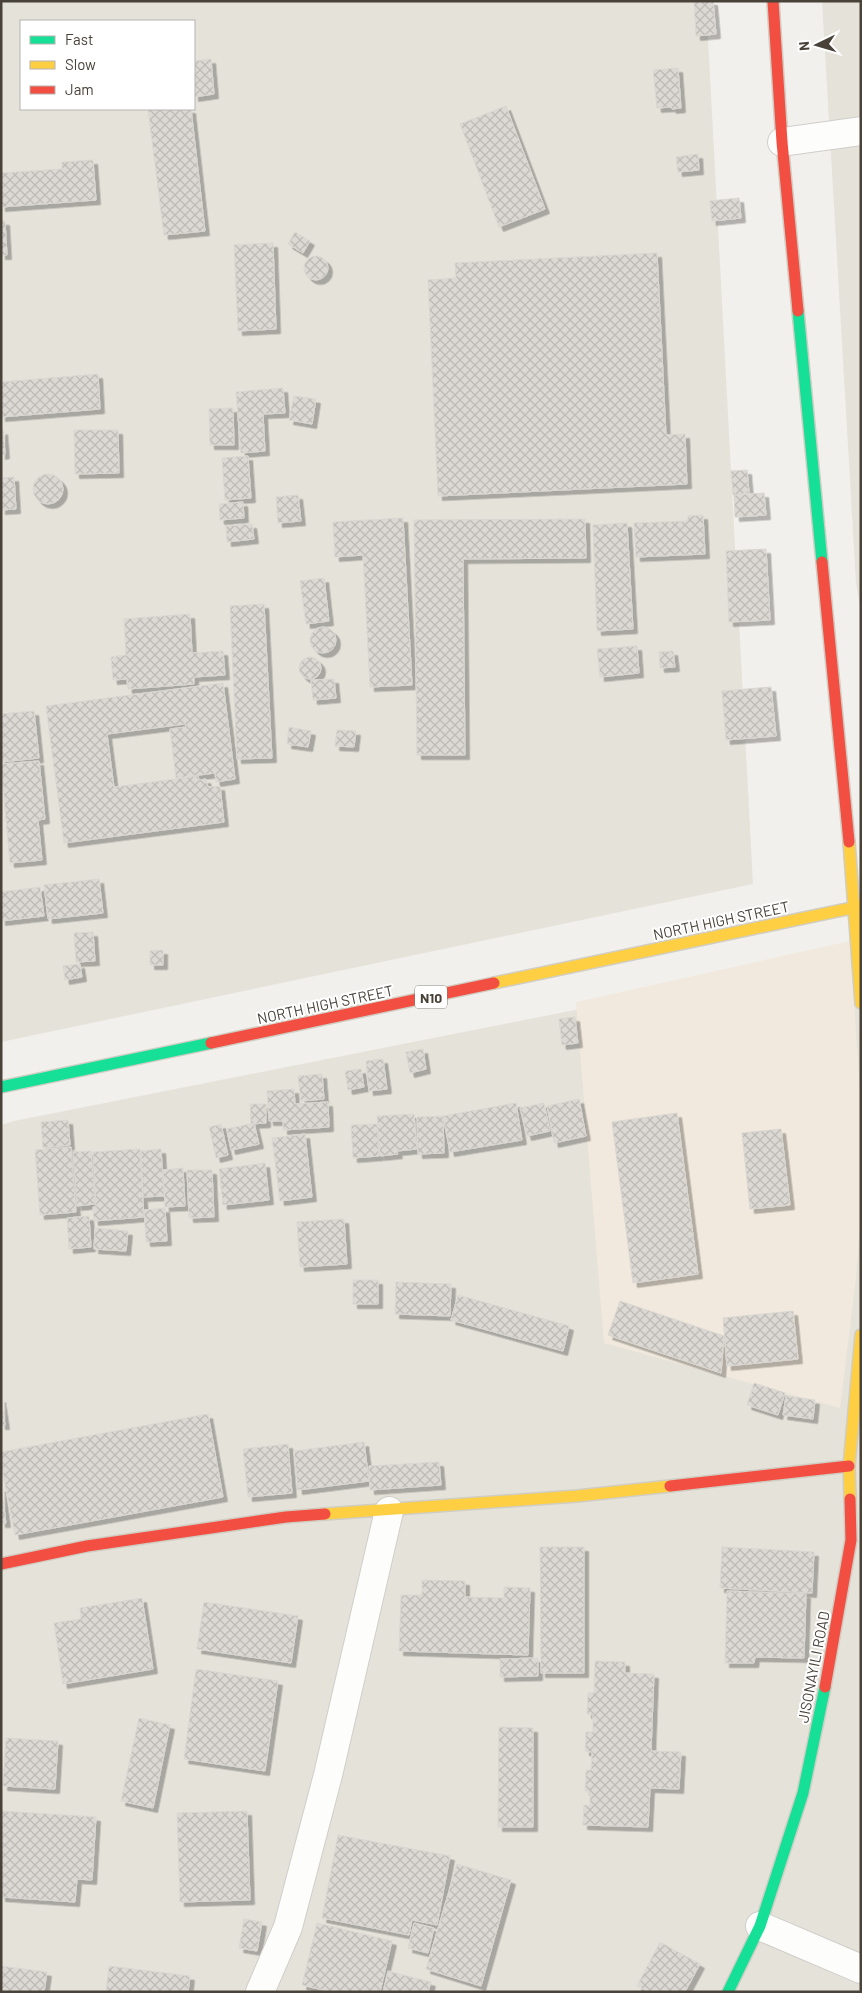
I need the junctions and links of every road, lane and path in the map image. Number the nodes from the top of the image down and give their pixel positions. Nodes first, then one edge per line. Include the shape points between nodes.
1 (773, 1) edge
2 (861, 131) edge
3 (782, 142) junction
4 (858, 906) edge
5 (861, 1003) edge
6 (1, 1088) edge
7 (861, 1335) edge
8 (849, 1466) junction
9 (389, 1511) junction
10 (856, 1541) edge
11 (1, 1564) edge
12 (760, 1926) junction
13 (861, 1969) edge
14 (260, 1992) edge
15 (728, 1992) edge

1 - 3 main road
2 - 3 street
3 - 4 main road
4 - 5 main road
4 - 6 main road, NORTH HIGH STREET / N10
7 - 8 main road, JISONAYILI ROAD
8 - 9 main road via 577,1496
8 - 10 main road, JISONAYILI ROAD
9 - 11 main road via 286,1517 87,1546
9 - 14 street via 328,1775 288,1927
10 - 12 main road, JISONAYILI ROAD via 803,1793
12 - 13 street
12 - 15 main road, JISONAYILI ROAD

